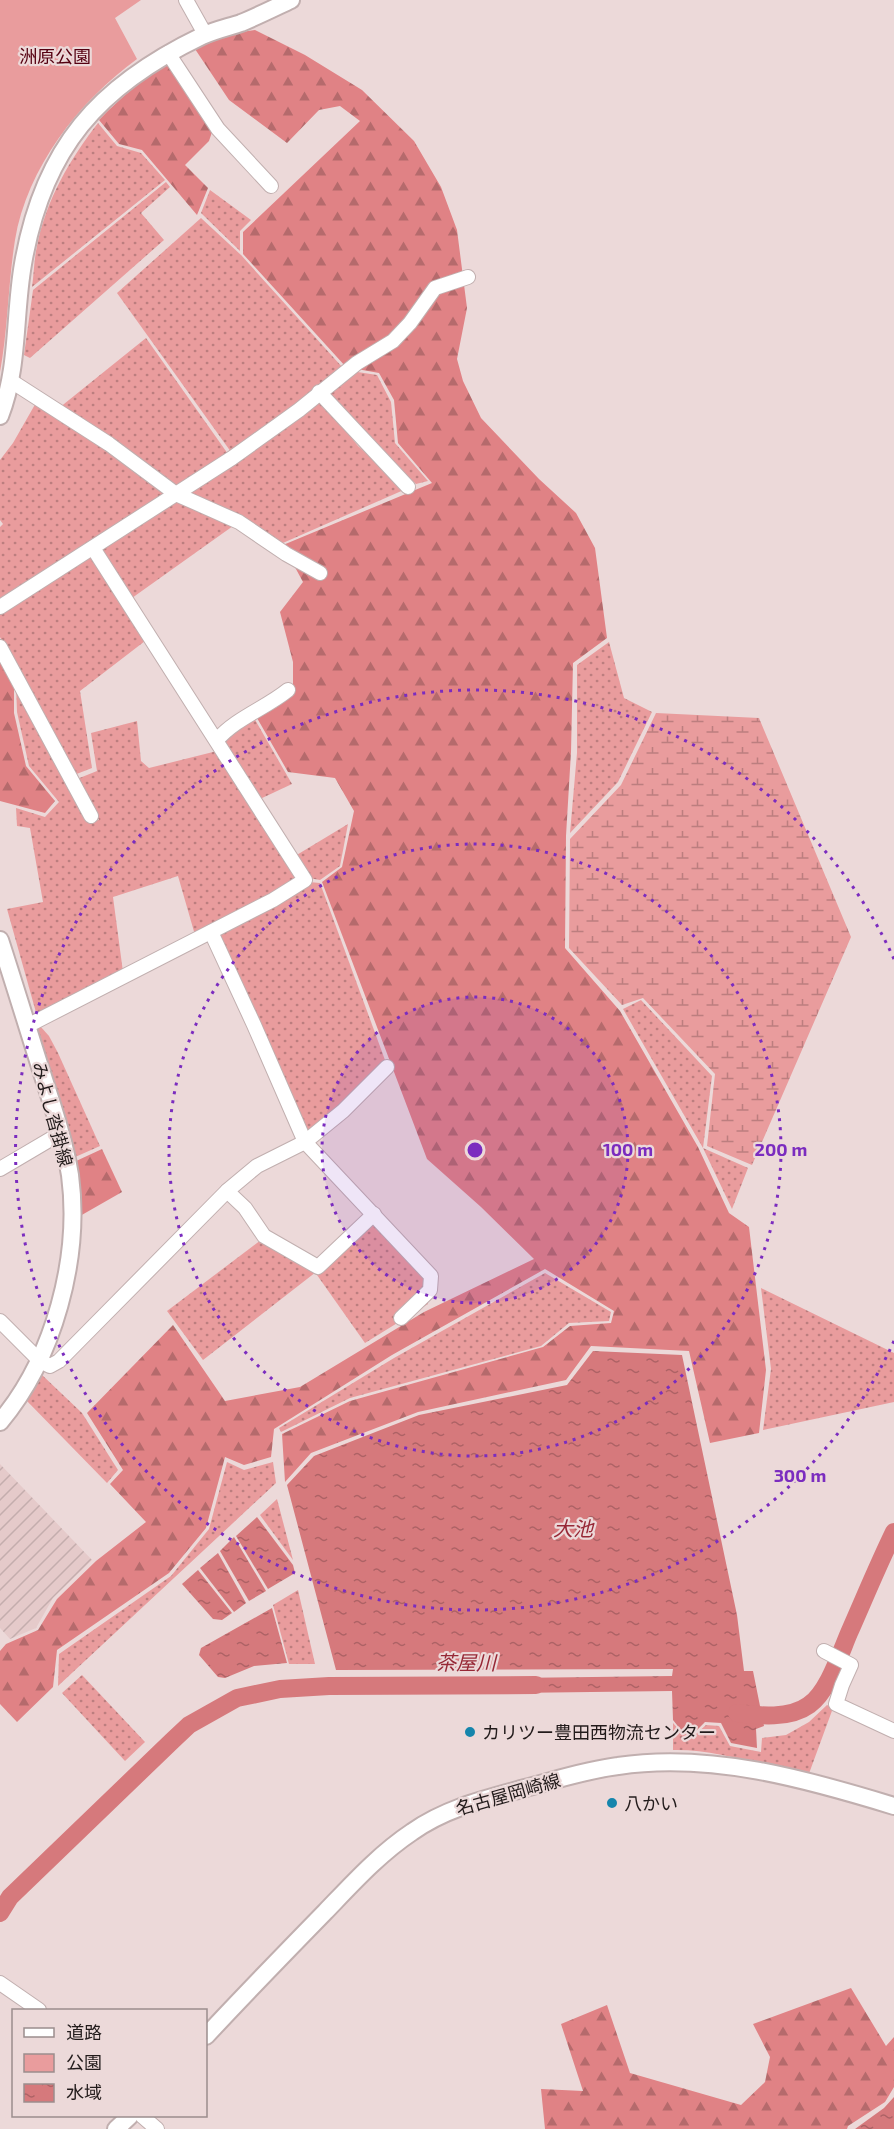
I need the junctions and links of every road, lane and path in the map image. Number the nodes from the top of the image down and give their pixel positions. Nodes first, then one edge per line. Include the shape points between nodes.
1 (186, 0) edge
2 (291, 0) edge
3 (205, 34) junction
4 (168, 53) junction
5 (271, 186) dead end
6 (468, 277) dead end
7 (10, 381) junction
8 (319, 392) junction
9 (0, 416) edge
10 (408, 487) dead end
11 (176, 494) junction
12 (93, 548) junction
13 (320, 573) dead end
14 (0, 607) edge
15 (0, 647) edge
16 (288, 690) dead end
17 (217, 740) junction
18 (91, 816) dead end
19 (211, 932) junction
20 (0, 940) edge
21 (27, 1026) junction
22 (387, 1067) dead end
23 (61, 1133) junction
24 (305, 1142) junction
25 (0, 1169) edge
26 (227, 1191) junction
27 (374, 1214) junction
28 (401, 1318) dead end
29 (0, 1321) edge
30 (40, 1360) junction
31 (0, 1422) edge
32 (824, 1651) dead end
33 (894, 1731) edge
34 (894, 1806) edge
35 (0, 1983) edge
36 (38, 2009) edge
37 (207, 2035) edge
38 (128, 2117) edge
39 (144, 2117) edge
40 (116, 2129) edge
41 (157, 2129) edge

1 - 3 street
2 - 3 main road
3 - 4 main road
4 - 5 street via 218,129
4 - 7 main road via 104,99 71,139 48,177 28,234
6 - 8 street via 435,288 393,341
7 - 9 main road
7 - 11 street via 109,444
8 - 10 street
8 - 11 street via 267,433
11 - 12 street
11 - 13 street via 239,522
12 - 14 street
12 - 17 street
15 - 18 street
16 - 17 street
17 - 19 street via 305,880
19 - 21 street
19 - 24 street
20 - 21 main road, みよし沓掛線
21 - 23 main road, みよし沓掛線
22 - 24 street
23 - 25 street
23 - 30 main road, みよし沓掛線 via 70,1176 72,1226 56,1320
24 - 26 street via 257,1166
24 - 27 street
26 - 27 street via 245,1208 264,1236 318,1267
26 - 30 street via 59,1361 50,1366
27 - 28 street via 431,1276 430,1290
29 - 30 street
30 - 31 main road, みよし沓掛線
32 - 33 street via 851,1665 836,1704
34 - 37 main road, 名古屋岡崎線 via 789,1776 721,1765 669,1762 587,1771 468,1803 428,1821 393,1846
35 - 36 street
38 - 40 main road
39 - 41 street

